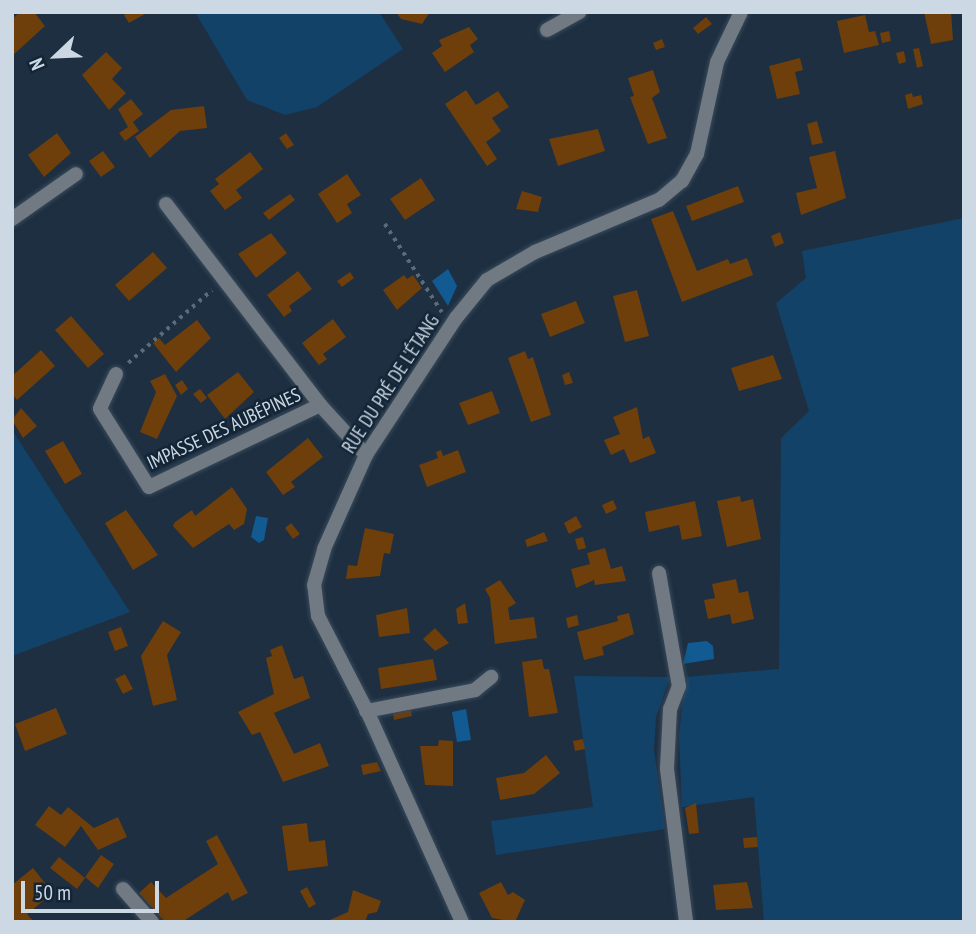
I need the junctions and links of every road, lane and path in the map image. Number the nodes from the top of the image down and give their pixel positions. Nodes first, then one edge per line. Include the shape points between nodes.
1 (579, 12) edge
2 (741, 12) edge
3 (547, 30) dead end
4 (76, 174) dead end
5 (166, 204) dead end
6 (12, 219) edge
7 (385, 224) dead end
8 (222, 281) junction
9 (451, 326) junction
10 (116, 374) joint
11 (320, 405) junction
12 (366, 455) junction
13 (659, 572) dead end
14 (491, 677) dead end
15 (366, 710) junction
16 (123, 889) dead end
17 (152, 922) edge
18 (462, 922) edge
19 (686, 922) edge

1 - 3 street
2 - 9 street, RUE DU PRÉ DE L'ÉTANG via 717,62 696,154 682,181 659,200 535,252 487,280
4 - 6 street
5 - 8 street, IMPASSE DES AUBÉPINES
7 - 9 path
8 - 10 path
8 - 11 street, IMPASSE DES AUBÉPINES
9 - 12 street, RUE DU PRÉ DE L'ÉTANG
10 - 11 street, IMPASSE DES AUBÉPINES via 100,409 149,487
11 - 12 street, IMPASSE DES AUBÉPINES
12 - 15 street, RUE DU PRÉ DE L'ÉTANG via 324,549 314,585 318,616
13 - 19 street via 679,686 670,709 667,769
14 - 15 street via 475,690
15 - 18 street, RUE DU PRÉ DE L'ÉTANG
16 - 17 street

